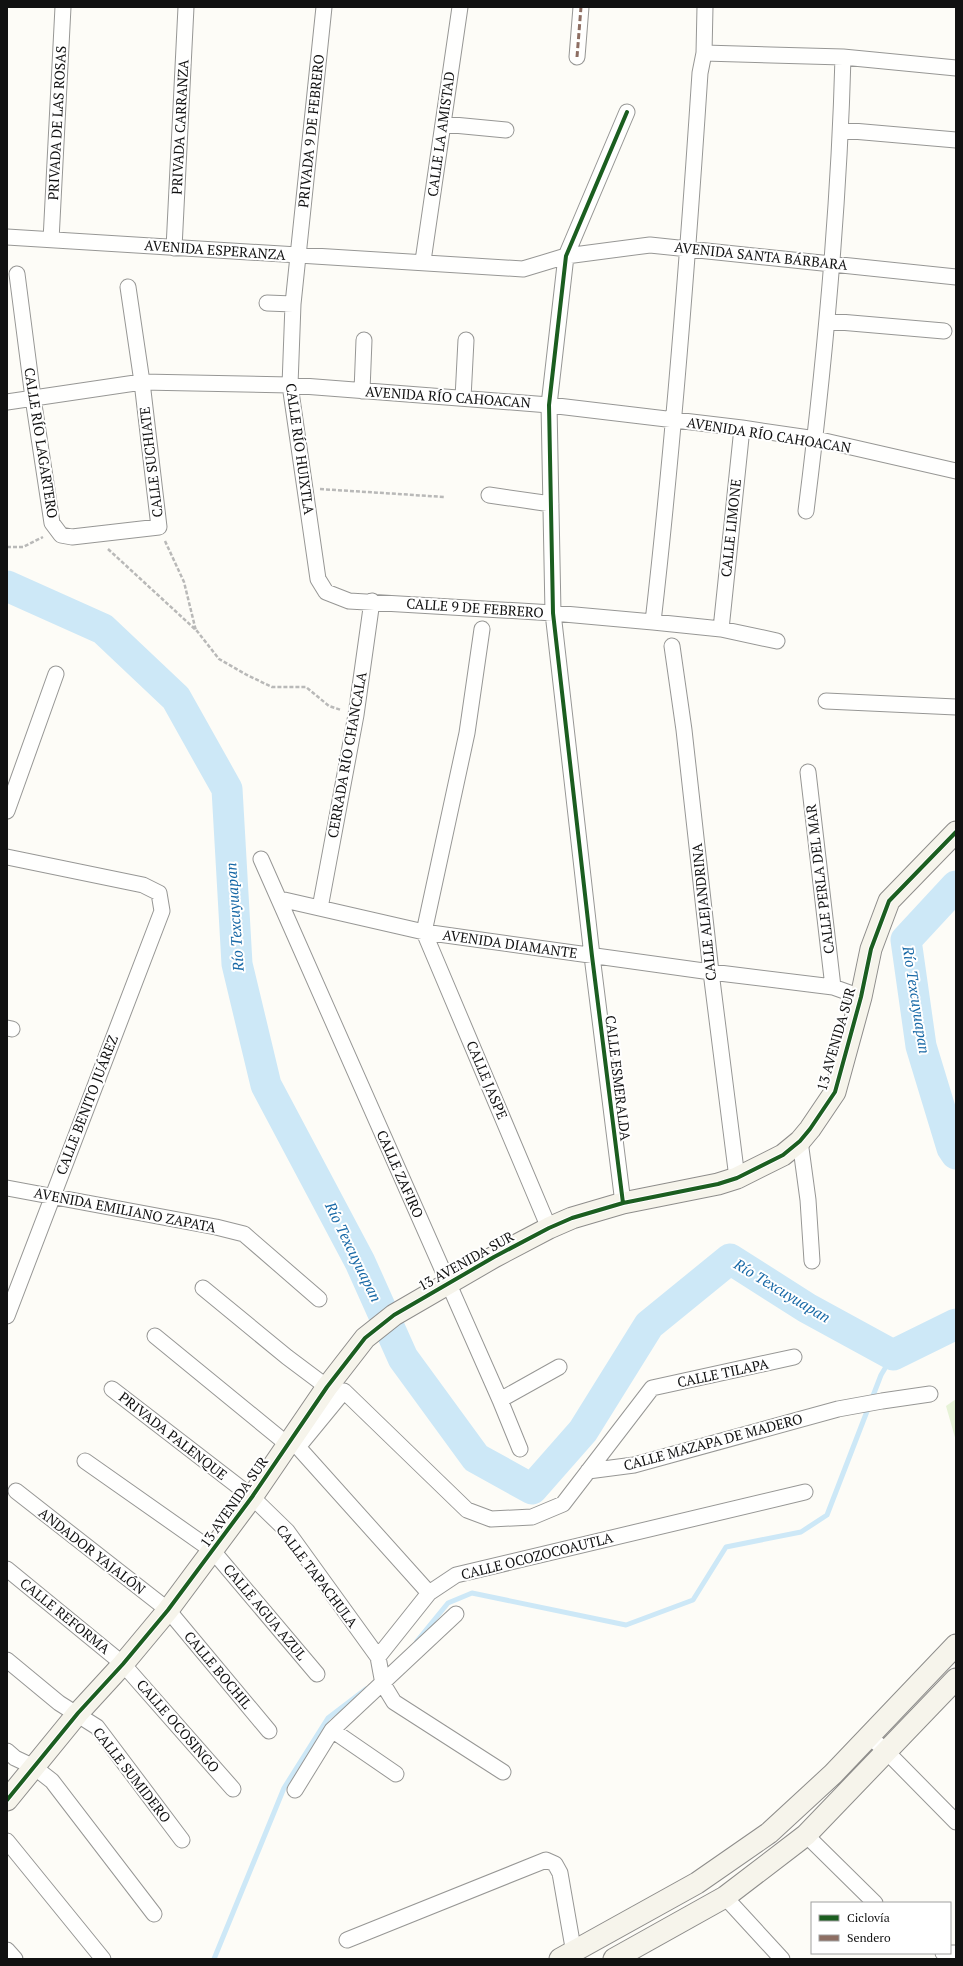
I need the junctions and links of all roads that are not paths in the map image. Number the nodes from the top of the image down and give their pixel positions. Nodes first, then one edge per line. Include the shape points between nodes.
1 (63, 7) edge
2 (186, 7) edge
3 (324, 7) edge
4 (460, 7) edge
5 (582, 7) edge
6 (706, 7) edge
7 (704, 53) junction
8 (576, 57) dead end
9 (843, 57) junction
10 (956, 68) edge
11 (627, 112) dead end
12 (443, 124) junction
13 (506, 130) dead end
14 (841, 130) junction
15 (956, 140) edge
16 (7, 236) edge
17 (51, 240) junction
18 (174, 248) junction
19 (689, 248) junction
20 (299, 255) junction
21 (566, 256) junction
22 (423, 261) junction
23 (834, 264) junction
24 (18, 274) dead end
25 (956, 277) edge
26 (128, 287) dead end
27 (267, 303) dead end
28 (293, 304) junction
29 (828, 321) junction
30 (944, 331) dead end
31 (364, 340) dead end
32 (466, 340) dead end
33 (142, 382) junction
34 (290, 385) junction
35 (362, 391) junction
36 (33, 398) junction
37 (463, 398) junction
38 (7, 402) edge
39 (549, 405) junction
40 (673, 419) junction
41 (742, 428) junction
42 (816, 439) junction
43 (956, 471) edge
44 (489, 495) dead end
45 (551, 504) junction
46 (806, 512) dead end
47 (159, 527) joint
48 (326, 592) joint
49 (372, 601) junction
50 (553, 613) junction
51 (653, 622) junction
52 (482, 629) dead end
53 (721, 629) junction
54 (777, 641) dead end
55 (672, 646) dead end
56 (56, 674) dead end
57 (826, 701) dead end
58 (956, 707) edge
59 (808, 772) dead end
60 (7, 811) edge
61 (956, 832) edge
62 (7, 857) edge
63 (261, 859) dead end
64 (280, 899) junction
65 (320, 908) junction
66 (424, 932) junction
67 (592, 956) junction
68 (711, 972) junction
69 (833, 987) junction
70 (861, 997) junction
71 (800, 1141) junction
72 (737, 1178) junction
73 (7, 1188) edge
74 (52, 1196) junction
75 (623, 1203) junction
76 (549, 1228) junction
77 (812, 1261) dead end
78 (447, 1283) junction
79 (203, 1288) dead end
80 (319, 1299) dead end
81 (7, 1316) edge
82 (155, 1336) dead end
83 (794, 1357) dead end
84 (559, 1367) dead end
85 (112, 1389) dead end
86 (336, 1389) junction
87 (930, 1394) dead end
88 (500, 1400) junction
89 (292, 1445) junction
90 (520, 1450) dead end
91 (85, 1462) dead end
92 (588, 1471) junction
93 (16, 1491) dead end
94 (805, 1492) dead end
95 (252, 1497) junction
96 (213, 1551) junction
97 (7, 1569) edge
98 (429, 1593) junction
99 (168, 1610) junction
100 (456, 1614) dead end
101 (956, 1645) edge
102 (378, 1657) junction
103 (7, 1660) edge
104 (123, 1664) junction
105 (317, 1674) dead end
106 (956, 1680) edge
107 (383, 1684) junction
108 (78, 1713) junction
109 (332, 1730) junction
110 (269, 1731) dead end
111 (869, 1736) junction
112 (7, 1751) edge
113 (887, 1752) junction
114 (34, 1767) junction
115 (503, 1772) dead end
116 (396, 1774) dead end
117 (233, 1789) dead end
118 (295, 1790) dead end
119 (7, 1800) edge
120 (956, 1822) edge
121 (806, 1835) junction
122 (182, 1840) dead end
123 (7, 1841) edge
124 (725, 1897) junction
125 (875, 1902) edge
126 (154, 1914) dead end
127 (347, 1940) dead end
128 (7, 1950) edge
129 (570, 1957) edge
130 (15, 1959) edge
131 (103, 1959) edge
132 (614, 1959) edge
133 (782, 1959) edge

1 - 17 street, PRIVADA DE LAS ROSAS
2 - 18 street, PRIVADA CARRANZA
3 - 20 street, PRIVADA 9 DE FEBRERO
4 - 12 street, CALLE LA AMISTAD
5 - 8 street
6 - 7 street
7 - 9 street
7 - 19 street via 700,73
9 - 10 street
9 - 14 street
11 - 21 street, CALLE ESMERALDA
12 - 13 street
12 - 22 street, CALLE LA AMISTAD
14 - 15 street
14 - 23 street
16 - 17 street, AVENIDA ESPERANZA
17 - 18 street, AVENIDA ESPERANZA
18 - 20 street, AVENIDA ESPERANZA
19 - 21 street, AVENIDA SANTA BÁRBARA via 650,245
19 - 23 street, AVENIDA SANTA BÁRBARA
19 - 40 street
20 - 22 street, AVENIDA ESPERANZA
20 - 28 street, CALLE RÍO HUIXTLA
21 - 22 street, AVENIDA SANTA BÁRBARA via 523,268
21 - 39 street, CALLE ESMERALDA
23 - 25 street, AVENIDA SANTA BÁRBARA
23 - 29 street
24 - 36 street, CALLE RÍO LAGARTERO
26 - 33 street, CALLE SUCHIATE
27 - 28 street
28 - 34 street, CALLE RÍO HUIXTLA
29 - 30 street
29 - 42 street
31 - 35 street
32 - 37 street
33 - 34 street, AVENIDA RÍO CAHOACAN
33 - 36 street, AVENIDA RÍO CAHOACAN
33 - 47 street, CALLE SUCHIATE
34 - 35 street, AVENIDA RÍO CAHOACAN
34 - 48 street, CALLE RÍO HUIXTLA via 318,578
35 - 37 street, AVENIDA RÍO CAHOACAN
36 - 38 street, AVENIDA RÍO CAHOACAN
36 - 47 street, CALLE RÍO LAGARTERO via 52,523 61,535 72,537
37 - 39 street, AVENIDA RÍO CAHOACAN
39 - 40 street, AVENIDA RÍO CAHOACAN
39 - 45 street, CALLE ESMERALDA
40 - 41 street, AVENIDA RÍO CAHOACAN
40 - 51 street
41 - 42 street, AVENIDA RÍO CAHOACAN
41 - 53 street, CALLE LIMONE
42 - 43 street, AVENIDA RÍO CAHOACAN
42 - 46 street
44 - 45 street
45 - 50 street, CALLE ESMERALDA
48 - 49 street, CALLE 9 DE FEBRERO via 349,601
49 - 50 street, CALLE 9 DE FEBRERO
49 - 65 street, CERRADA RÍO CHANCALA via 356,715
50 - 51 street, CALLE 9 DE FEBRERO
50 - 67 street, CALLE ESMERALDA
51 - 53 street, CALLE 9 DE FEBRERO
52 - 66 street via 467,733
53 - 54 street, CALLE 9 DE FEBRERO
55 - 68 street, CALLE ALEJANDRINA
56 - 60 street
57 - 58 street
59 - 69 street, CALLE PERLA DEL MAR
61 - 70 street, 13 AVENIDA SUR via 889,901 870,949
62 - 74 street, CALLE BENITO JUÁREZ via 143,885 159,893 162,911
63 - 64 street, CALLE ZAFIRO
64 - 65 street, AVENIDA DIAMANTE
64 - 78 street, CALLE ZAFIRO
65 - 66 street, AVENIDA DIAMANTE
66 - 67 street, AVENIDA DIAMANTE
66 - 76 street, CALLE JASPE
67 - 68 street, AVENIDA DIAMANTE
67 - 75 street, CALLE ESMERALDA
68 - 69 street, AVENIDA DIAMANTE
68 - 72 street, CALLE ALEJANDRINA
69 - 70 street, AVENIDA DIAMANTE
70 - 71 street, 13 AVENIDA SUR via 835,1092
71 - 72 street, 13 AVENIDA SUR via 783,1155
71 - 77 street via 808,1200
72 - 75 street, 13 AVENIDA SUR
73 - 74 street, AVENIDA EMILIANO ZAPATA
74 - 80 street, AVENIDA EMILIANO ZAPATA via 244,1234
74 - 81 street, CALLE BENITO JUÁREZ
75 - 76 street, 13 AVENIDA SUR via 572,1218
76 - 78 street, 13 AVENIDA SUR
78 - 86 street, 13 AVENIDA SUR via 394,1315 365,1338
78 - 88 street, CALLE ZAFIRO
79 - 86 street via 287,1358
82 - 89 street
83 - 92 street, CALLE TILAPA via 652,1388
84 - 88 street
85 - 95 street, PRIVADA PALENQUE
86 - 89 street, 13 AVENIDA SUR
86 - 92 street via 467,1510 490,1519 532,1517 563,1504
87 - 92 street, CALLE MAZAPA DE MADERO via 838,1410 634,1465
88 - 90 street, CALLE ZAFIRO
89 - 95 street, 13 AVENIDA SUR
89 - 98 street
91 - 96 street, CALLE AGUA AZUL
93 - 99 street, ANDADOR YAJALÓN
94 - 98 street, CALLE OCOZOCOAUTLA via 456,1575
95 - 96 street, 13 AVENIDA SUR
95 - 102 street, CALLE TAPACHULA via 287,1531
96 - 99 street, 13 AVENIDA SUR
96 - 105 street, CALLE AGUA AZUL
97 - 104 street, CALLE REFORMA
98 - 102 street, CALLE OCOZOCOAUTLA
99 - 104 street, 13 AVENIDA SUR
99 - 110 street, CALLE BOCHIL
100 - 107 street
101 - 111 street
102 - 107 street
103 - 108 street, CALLE SUMIDERO via 59,1703
104 - 108 street, 13 AVENIDA SUR
104 - 117 street, CALLE OCOSINGO
106 - 113 street
107 - 109 street
107 - 115 street via 394,1702
108 - 114 street, 13 AVENIDA SUR
108 - 122 street, CALLE SUMIDERO via 97,1727
109 - 116 street
109 - 118 street
111 - 113 street
111 - 129 street via 834,1774 769,1833 697,1883
112 - 114 street
113 - 120 street
113 - 121 street
114 - 119 street, 13 AVENIDA SUR
114 - 126 street via 52,1780
121 - 124 street
121 - 125 street
123 - 131 street
124 - 132 street
124 - 133 street
127 - 129 street via 546,1860 555,1864 560,1873
128 - 130 street

